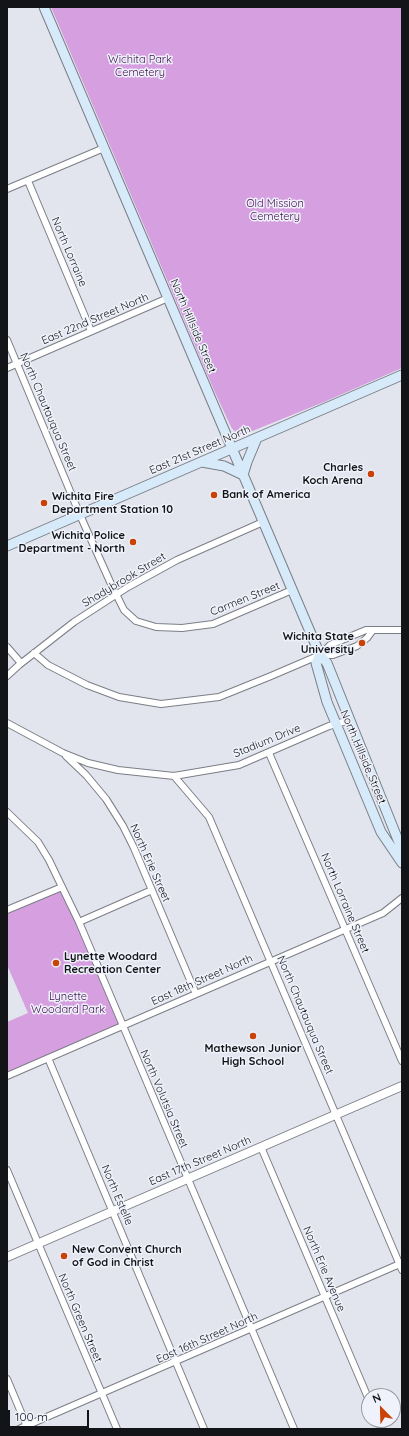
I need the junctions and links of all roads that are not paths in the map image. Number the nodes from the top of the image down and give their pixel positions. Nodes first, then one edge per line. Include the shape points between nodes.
1 (44, 7) edge
2 (104, 148) junction
3 (28, 181) junction
4 (7, 190) edge
5 (168, 298) junction
6 (92, 331) junction
7 (7, 340) edge
8 (17, 364) junction
9 (7, 368) edge
10 (402, 375) edge
11 (257, 438) junction
12 (232, 449) junction
13 (202, 462) junction
14 (243, 475) junction
15 (80, 515) junction
16 (263, 522) junction
17 (7, 546) edge
18 (292, 590) junction
19 (116, 594) junction
20 (373, 630) junction
21 (402, 630) edge
22 (7, 647) edge
23 (34, 654) junction
24 (320, 655) junction
25 (21, 663) junction
26 (7, 676) edge
27 (350, 720) junction
28 (7, 723) edge
29 (336, 724) junction
30 (63, 753) junction
31 (269, 753) junction
32 (174, 776) junction
33 (7, 812) edge
34 (402, 850) edge
35 (402, 863) edge
36 (62, 887) junction
37 (152, 890) junction
38 (402, 898) edge
39 (7, 910) edge
40 (79, 922) junction
41 (345, 929) junction
42 (271, 961) junction
43 (196, 994) junction
44 (122, 1026) junction
45 (48, 1058) junction
46 (402, 1062) edge
47 (7, 1076) edge
48 (402, 1086) edge
49 (336, 1114) junction
50 (261, 1147) junction
51 (7, 1170) edge
52 (187, 1179) junction
53 (113, 1211) junction
54 (38, 1244) junction
55 (7, 1257) edge
56 (401, 1266) edge
57 (324, 1297) junction
58 (252, 1329) junction
59 (176, 1362) junction
60 (7, 1379) edge
61 (364, 1388) edge
62 (102, 1394) junction
63 (27, 1427) edge
64 (19, 1429) edge
65 (117, 1429) edge
66 (204, 1429) edge
67 (294, 1429) edge

1 - 2 main road, North Hillside Street
2 - 3 street
2 - 5 main road, North Hillside Street
3 - 4 street
3 - 6 street, North Lorraine
5 - 6 street, East 22nd Street North
5 - 12 main road, North Hillside Street
6 - 8 street, East 22nd Street North
7 - 8 street, North Chautauqua Street
8 - 9 street, East 22nd Street North
8 - 15 street, North Chautauqua Street
10 - 11 main road, East 21st Street North
11 - 12 main road, East 21st Street North
11 - 14 main road
12 - 13 main road, East 21st Street North
12 - 14 main road, North Hillside Street
13 - 14 main road via 224,466
13 - 15 main road, East 21st Street North
14 - 16 main road, North Hillside Street
15 - 17 main road, East 21st Street North
15 - 19 street, Carmen Street
16 - 18 main road, North Hillside Street
16 - 19 street, Shadybrook Street via 177,560
18 - 19 street, Carmen Street via 213,624 182,628 156,627 136,621 124,610
18 - 24 main road, North Hillside Street
19 - 23 street, Shadybrook Street via 74,622
20 - 21 street
20 - 24 street via 366,630 330,645
20 - 24 street via 357,646 333,655
22 - 25 street
23 - 24 street via 87,686 119,697 161,704 219,697
23 - 25 street, Shadybrook Street
24 - 27 main road, North Hillside Street via 327,663
24 - 29 main road, North Hillside Street via 316,663
25 - 26 street, Shadybrook Street
27 - 29 street, Stadium Drive
27 - 34 main road, North Hillside Street
28 - 30 street, Stadium Drive
29 - 31 street, Stadium Drive
29 - 35 main road, North Hillside Street via 381,832
30 - 32 street, Stadium Drive via 88,763 118,770
30 - 37 street, North Erie Street via 91,781 123,826
31 - 32 street, Stadium Drive via 239,764
31 - 41 street, North Lorraine Street
32 - 42 street, North Chautauqua Street via 209,817
33 - 36 street, North Volutsia Street via 38,842
36 - 39 street
36 - 40 street, North Volutsia Street
37 - 40 street
37 - 43 street, North Erie Street
38 - 41 street, East 18th Street North via 383,913
40 - 44 street, North Volutsia Street
41 - 42 street, East 18th Street North
41 - 46 street, North Lorraine Street
42 - 43 street, East 18th Street North
42 - 49 street, North Chautauqua Street
43 - 44 street, East 18th Street North
44 - 45 street, East 18th Street North
44 - 52 street, North Volutsia Street
45 - 47 street, East 18th Street North
45 - 53 street, North Estelle
48 - 49 street, East 17th Street North
49 - 50 street, East 17th Street North
49 - 56 street, North Chautauqua Street
50 - 52 street, East 17th Street North
50 - 57 street, North Erie Avenue
51 - 54 street, North Green Street
52 - 53 street, East 17th Street North
52 - 58 street, North Volutsia Street
53 - 54 street, East 17th Street North
53 - 59 street, North Estelle
54 - 55 street, East 17th Street North
54 - 62 street, North Green Street
56 - 57 street, East 16th Street North
57 - 58 street, East 16th Street North
57 - 61 street, North Erie Avenue
58 - 59 street, East 16th Street North
58 - 67 street, North Volutsia Street
59 - 62 street, East 16th Street North
59 - 66 street, North Estelle
60 - 63 street
62 - 63 street, East 16th Street North
62 - 65 street, North Green Street
63 - 64 street, East 16th Street North

